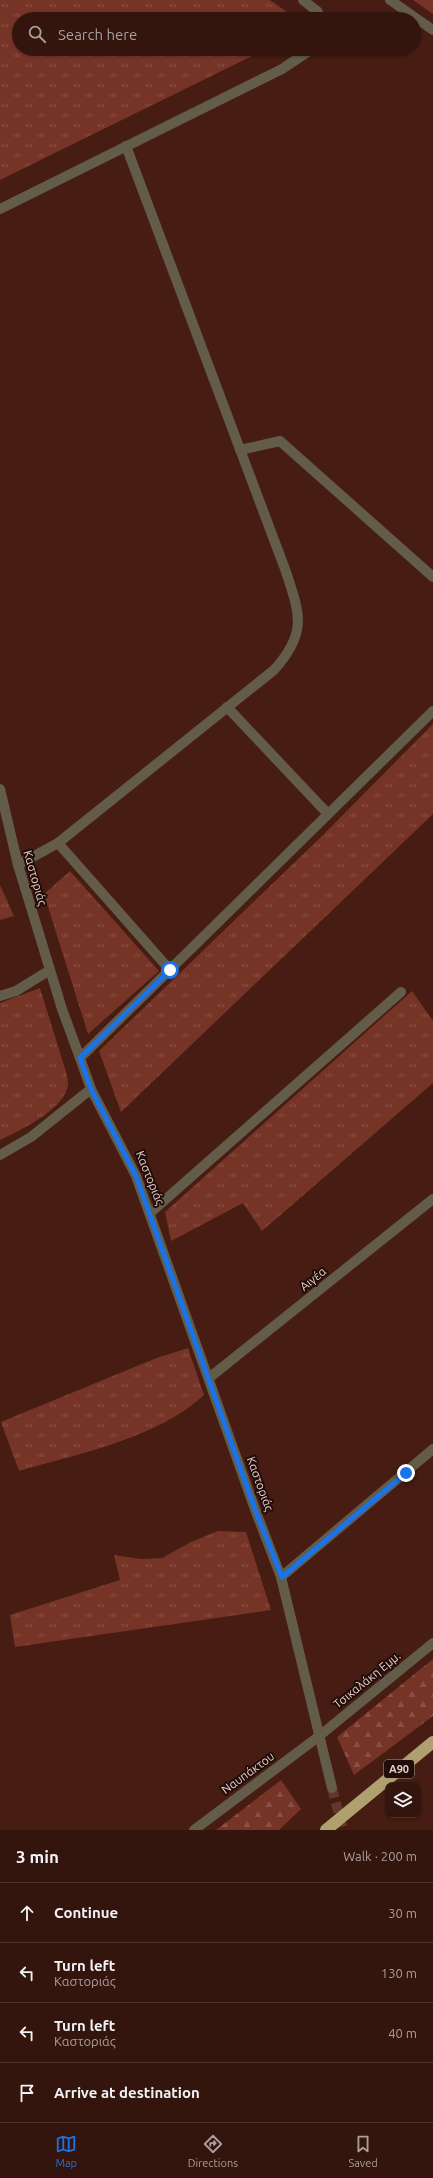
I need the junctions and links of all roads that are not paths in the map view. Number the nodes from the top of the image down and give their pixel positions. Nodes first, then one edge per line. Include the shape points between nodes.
1 (304, 0) edge
2 (390, 0) edge
3 (318, 12) edge
4 (407, 12) edge
5 (421, 22) edge
6 (433, 30) edge
7 (302, 56) edge
8 (126, 146) junction
9 (0, 209) edge
10 (240, 450) junction
11 (433, 577) edge
12 (227, 707) junction
13 (433, 711) edge
14 (0, 789) edge
15 (328, 814) junction
16 (58, 843) junction
17 (18, 865) junction
18 (50, 970) junction
19 (170, 970) junction
20 (401, 992) dead end
21 (0, 996) edge
22 (80, 1058) junction
23 (91, 1089) junction
24 (0, 1155) edge
25 (433, 1199) edge
26 (150, 1213) junction
27 (209, 1378) junction
28 (433, 1449) edge
29 (282, 1577) junction
30 (433, 1643) edge
31 (318, 1738) junction
32 (433, 1742) edge
33 (332, 1788) tunnel mouth
34 (194, 1830) edge
35 (326, 1830) edge

1 - 3 street
2 - 4 street
5 - 6 street
7 - 8 street via 282,69
8 - 9 street
8 - 10 street
10 - 11 street via 280,441
10 - 12 street via 294,596 299,621 295,640 286,656 274,670
12 - 15 street
12 - 16 street
13 - 15 street
14 - 17 street, Καστοριάς
15 - 19 street
16 - 17 street
16 - 19 street
17 - 18 street, Καστοριάς
18 - 21 street via 16,991
18 - 22 street, Καστοριάς
19 - 22 street
20 - 26 street
22 - 23 street, Καστοριάς
23 - 24 street via 37,1133
23 - 26 street, Καστοριάς via 130,1160
25 - 27 street, Αιγέα
26 - 27 street, Καστοριάς
27 - 29 street, Καστοριάς
28 - 29 street
29 - 31 street, Καστοριάς
30 - 31 street, Τσικαλάκη Εμμ.
31 - 33 street, Καστοριάς
31 - 34 street, Ναυπάκτου
32 - 35 highway, Α90

